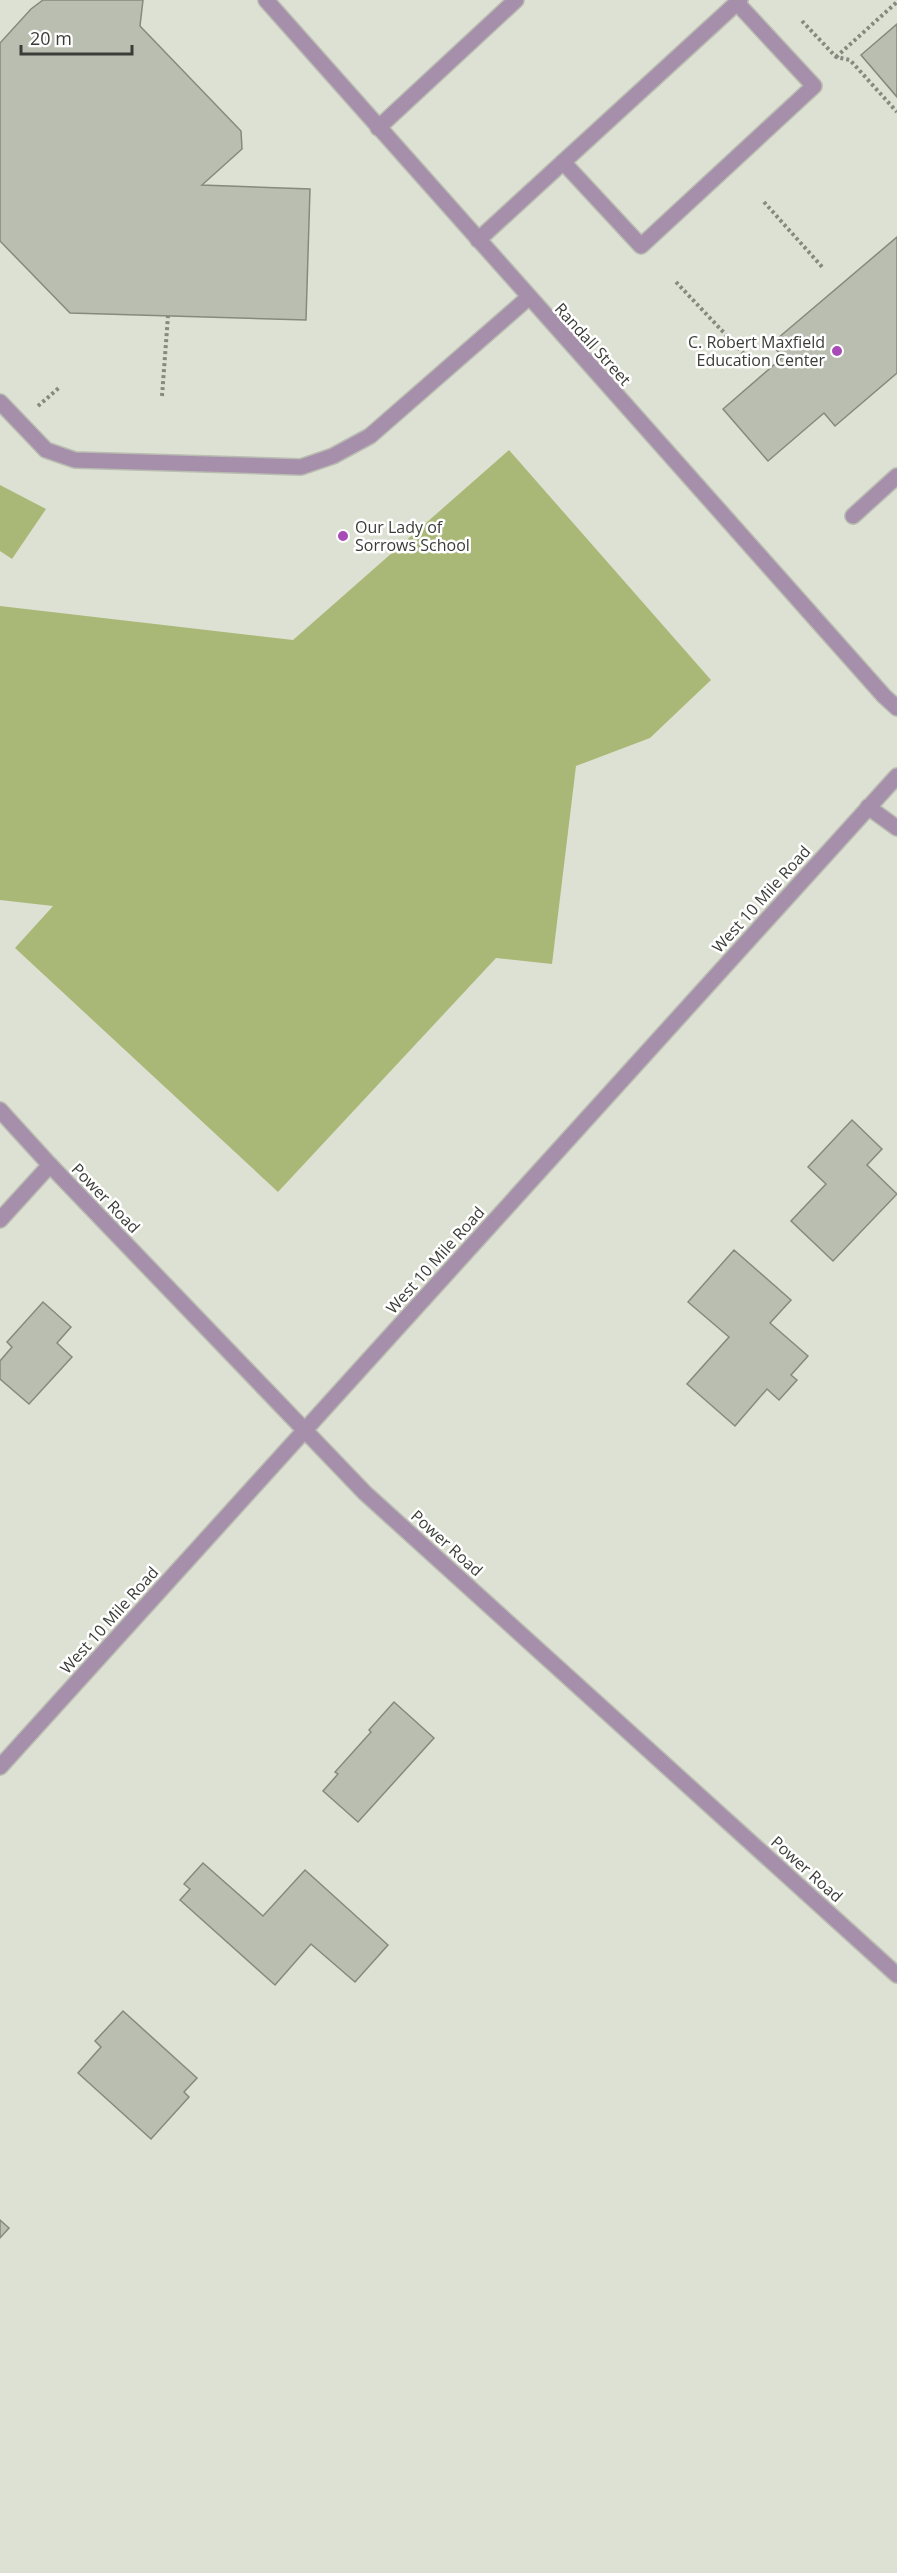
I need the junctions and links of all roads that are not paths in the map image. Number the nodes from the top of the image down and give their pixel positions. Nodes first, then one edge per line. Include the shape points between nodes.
1 (266, 0) edge
2 (516, 0) edge
3 (739, 1) edge
4 (378, 128) junction
5 (563, 162) junction
6 (478, 240) junction
7 (528, 298) junction
8 (0, 402) edge
9 (897, 476) edge
10 (853, 516) dead end
11 (897, 708) edge
12 (897, 776) edge
13 (868, 807) junction
14 (897, 828) edge
15 (0, 1110) edge
16 (50, 1165) junction
17 (0, 1220) edge
18 (304, 1431) junction
19 (0, 1767) edge
20 (897, 1975) edge

1 - 4 street, Randall Street
2 - 4 street
3 - 5 street
3 - 5 street via 814,86 641,246
4 - 6 street, Randall Street
5 - 6 street
6 - 7 street, Randall Street
7 - 8 street via 370,436 333,456 301,467 75,460 46,450
7 - 11 street, Randall Street
9 - 10 street
12 - 13 street, West 10 Mile Road
13 - 14 street
13 - 18 street, West 10 Mile Road
15 - 16 street, Power Road
16 - 17 street
16 - 18 street, Power Road
18 - 19 street, West 10 Mile Road
18 - 20 street, Power Road via 364,1493

